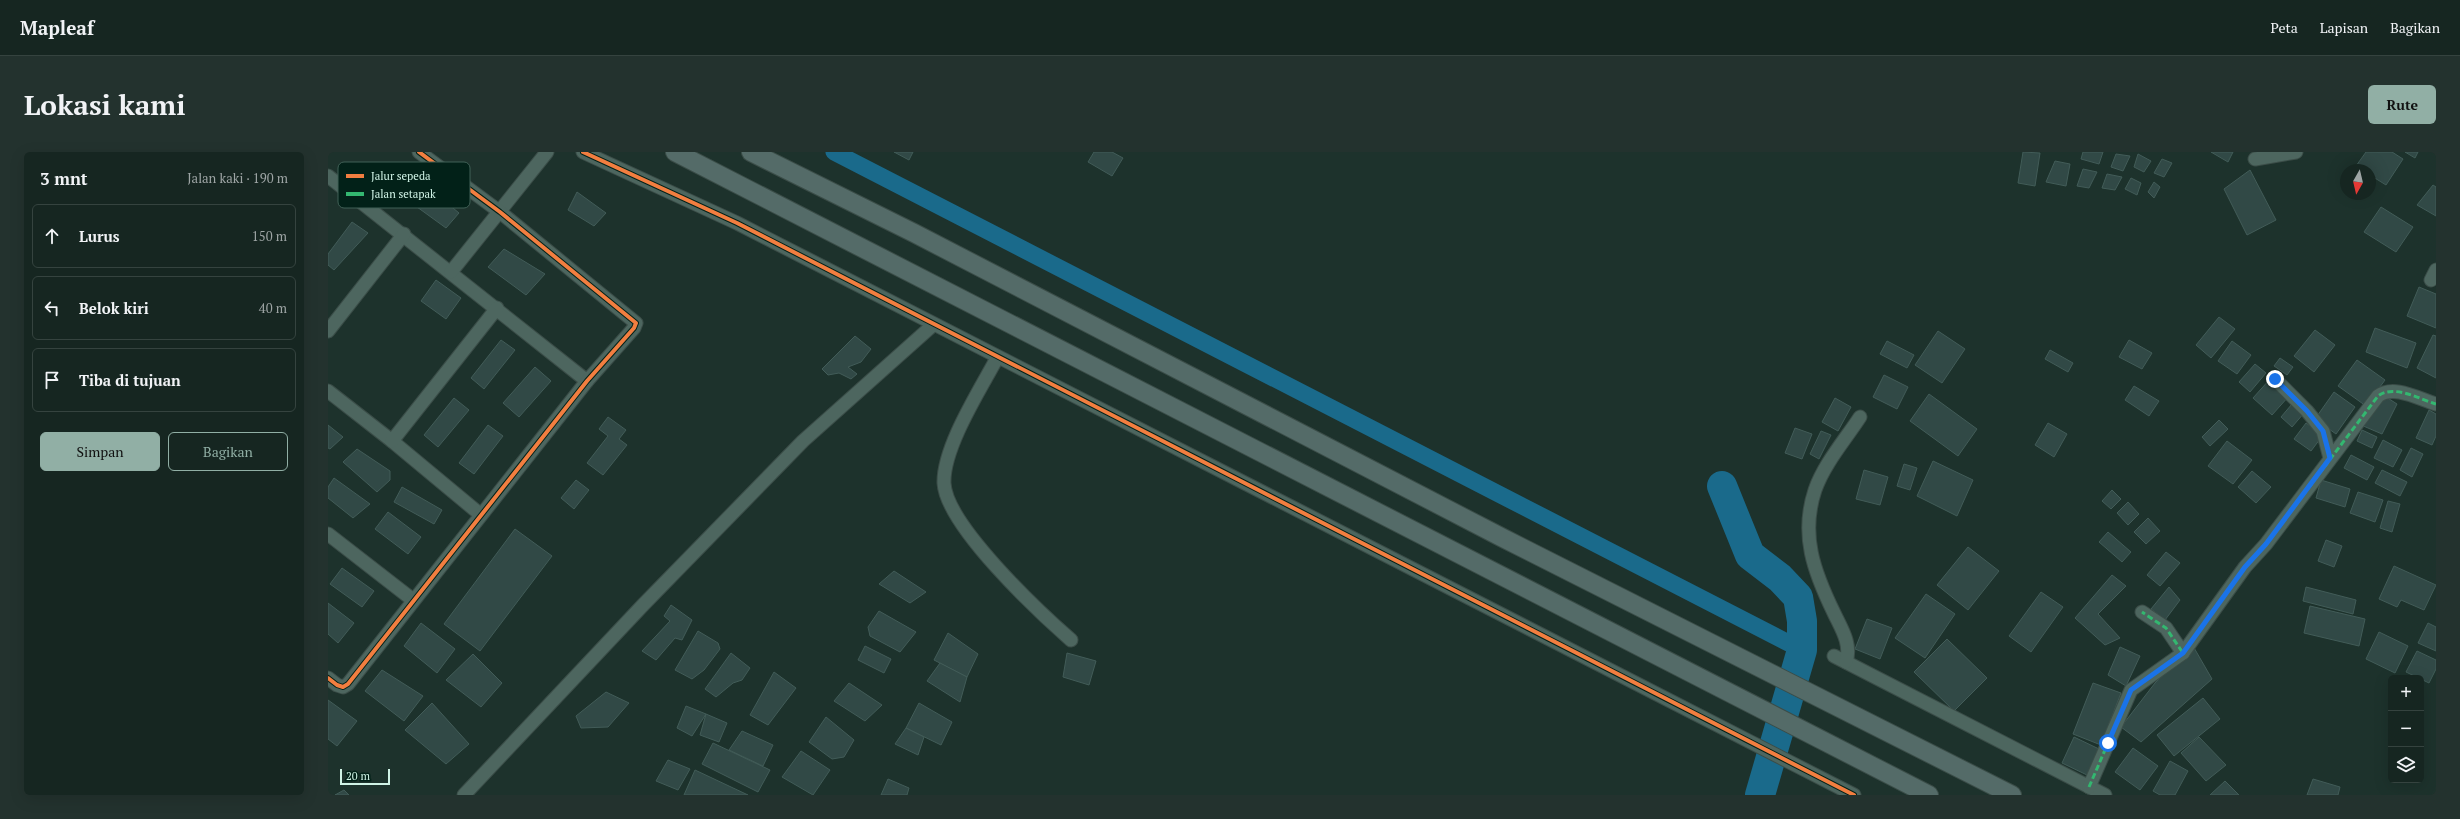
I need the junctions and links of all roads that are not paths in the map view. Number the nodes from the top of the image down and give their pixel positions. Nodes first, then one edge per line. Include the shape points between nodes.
1 (419, 152) edge
2 (547, 152) edge
3 (583, 152) edge
4 (675, 152) edge
5 (751, 152) edge
6 (2294, 152) edge
7 (2255, 160) dead end
8 (432, 162) edge
9 (328, 176) edge
10 (338, 184) edge
11 (470, 190) edge
12 (370, 208) edge
13 (500, 212) junction
14 (404, 234) junction
15 (452, 272) junction
16 (497, 308) junction
17 (933, 325) junction
18 (328, 331) edge
19 (997, 358) junction
20 (2275, 379) dead end
21 (587, 381) junction
22 (328, 391) edge
23 (2436, 404) edge
24 (1860, 417) dead end
25 (392, 441) junction
26 (2330, 458) junction
27 (481, 515) junction
28 (328, 534) edge
29 (413, 600) junction
30 (2142, 612) dead end
31 (1071, 640) dead end
32 (2183, 653) junction
33 (328, 678) edge
34 (2089, 787) junction
35 (464, 795) edge
36 (1854, 795) edge
37 (1929, 795) edge
38 (2012, 795) edge
39 (2105, 795) edge

1 - 8 street
2 - 13 street
3 - 17 street via 737,224
4 - 37 main road
5 - 38 main road via 914,233 1482,527
6 - 7 street
9 - 10 street
11 - 13 street
12 - 14 street
13 - 15 street
13 - 21 street via 636,321 634,328
14 - 15 street
14 - 18 street
15 - 16 street
16 - 21 street
16 - 25 street
17 - 19 street
17 - 35 street via 803,441 643,605
19 - 31 street via 949,456 944,483 958,520 990,559
19 - 36 street
20 - 26 street via 2323,431
21 - 27 street
22 - 25 street
23 - 26 street via 2397,391 2383,392
24 - 34 street via 1815,489 1810,532 1811,557 1817,577 1846,639 1848,655 1840,659
25 - 27 street
26 - 32 street via 2266,544 2245,567
27 - 29 street
28 - 29 street
29 - 33 street via 348,684 343,687
30 - 32 street via 2166,628
32 - 34 street via 2131,690
34 - 39 street

